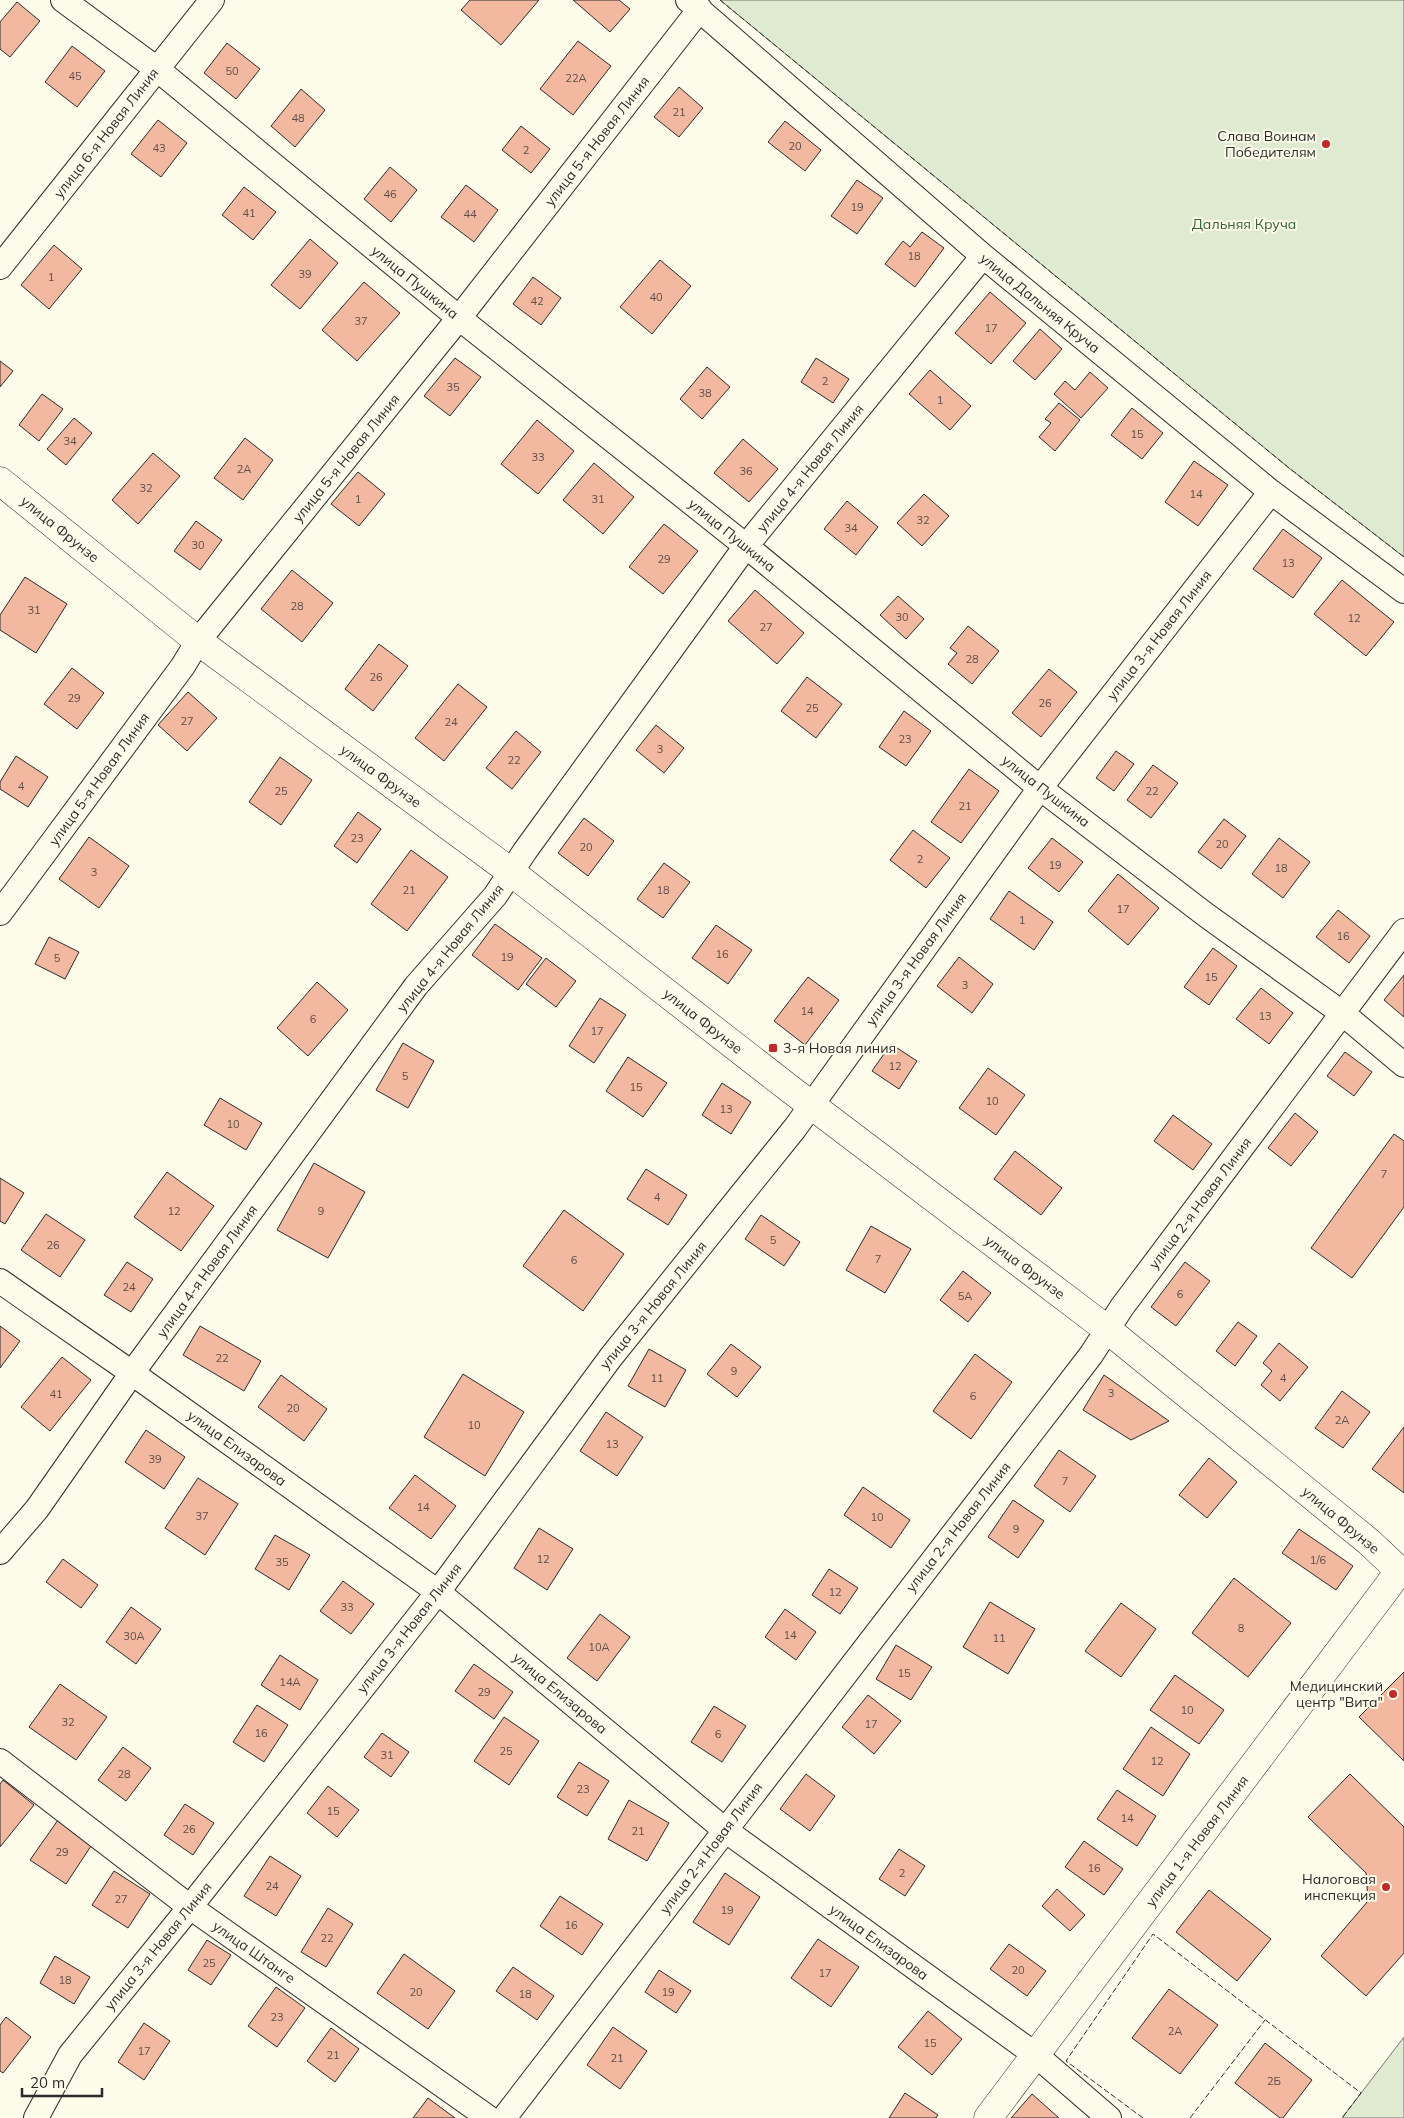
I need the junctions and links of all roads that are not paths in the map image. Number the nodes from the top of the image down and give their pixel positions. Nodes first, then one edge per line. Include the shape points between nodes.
1 (63, 0) edge
2 (212, 0) edge
3 (694, 4) edge
4 (157, 69) junction
5 (983, 256) junction
6 (0, 267) edge
7 (459, 318) junction
8 (0, 481) edge
9 (1271, 492) junction
10 (746, 546) junction
11 (1404, 591) edge
12 (198, 641) junction
13 (1040, 788) junction
14 (511, 872) junction
15 (0, 913) edge
16 (1404, 931) edge
17 (1342, 1013) junction
18 (1404, 1065) edge
19 (811, 1105) junction
20 (0, 1281) edge
21 (1108, 1330) junction
22 (132, 1373) junction
23 (0, 1552) edge
24 (1402, 1569) edge
25 (438, 1592) junction
26 (0, 1761) edge
27 (725, 1830) junction
28 (190, 1907) junction
29 (1037, 2056) junction
30 (36, 2118) edge
31 (489, 2118) edge
32 (504, 2118) edge
33 (988, 2118) edge
34 (1109, 2118) edge

1 - 4 street, улица Пушкина
2 - 4 street, улица 6-я Новая Линия
3 - 5 street, улица Дальняя Круча
3 - 7 street, улица 5-я Новая Линия
4 - 6 street, улица 6-я Новая Линия
4 - 7 street, улица Пушкина
5 - 9 street, улица Дальняя Круча
5 - 10 street, улица 4-я Новая Линия
7 - 10 street, улица Пушкина
7 - 12 street, улица 5-я Новая Линия
8 - 12 main road, улица Фрунзе
9 - 11 street, улица Дальняя Круча
9 - 13 street, улица 3-я Новая Линия
10 - 13 street, улица Пушкина
10 - 14 street, улица 4-я Новая Линия
12 - 14 main road, улица Фрунзе
12 - 15 street, улица 5-я Новая Линия via 183,666
13 - 17 street, улица Пушкина via 1206,915
13 - 19 street, улица 3-я Новая Линия
14 - 19 main road, улица Фрунзе
14 - 22 street, улица 4-я Новая Линия via 495,896 416,986
16 - 17 street, улица 2-я Новая Линия
17 - 18 street, улица Пушкина
17 - 21 street, улица 2-я Новая Линия
19 - 21 main road, улица Фрунзе
19 - 25 street, улица 3-я Новая Линия via 611,1357
20 - 22 street, улица Елизарова
21 - 24 main road, улица Фрунзе
21 - 27 street, улица 2-я Новая Линия
22 - 23 street, улица 4-я Новая Линия via 37,1509
22 - 25 street, улица Елизарова
24 - 29 main road, улица 1-я Новая Линия
25 - 27 street, улица Елизарова
25 - 28 street, улица 3-я Новая Линия
26 - 28 street, улица Штанге
27 - 29 street, улица Елизарова
27 - 32 street, улица 2-я Новая Линия
28 - 30 street, улица 3-я Новая Линия via 70,2055
28 - 31 street, улица Штанге
29 - 33 main road, улица 1-я Новая Линия
29 - 34 street, улица Елизарова

